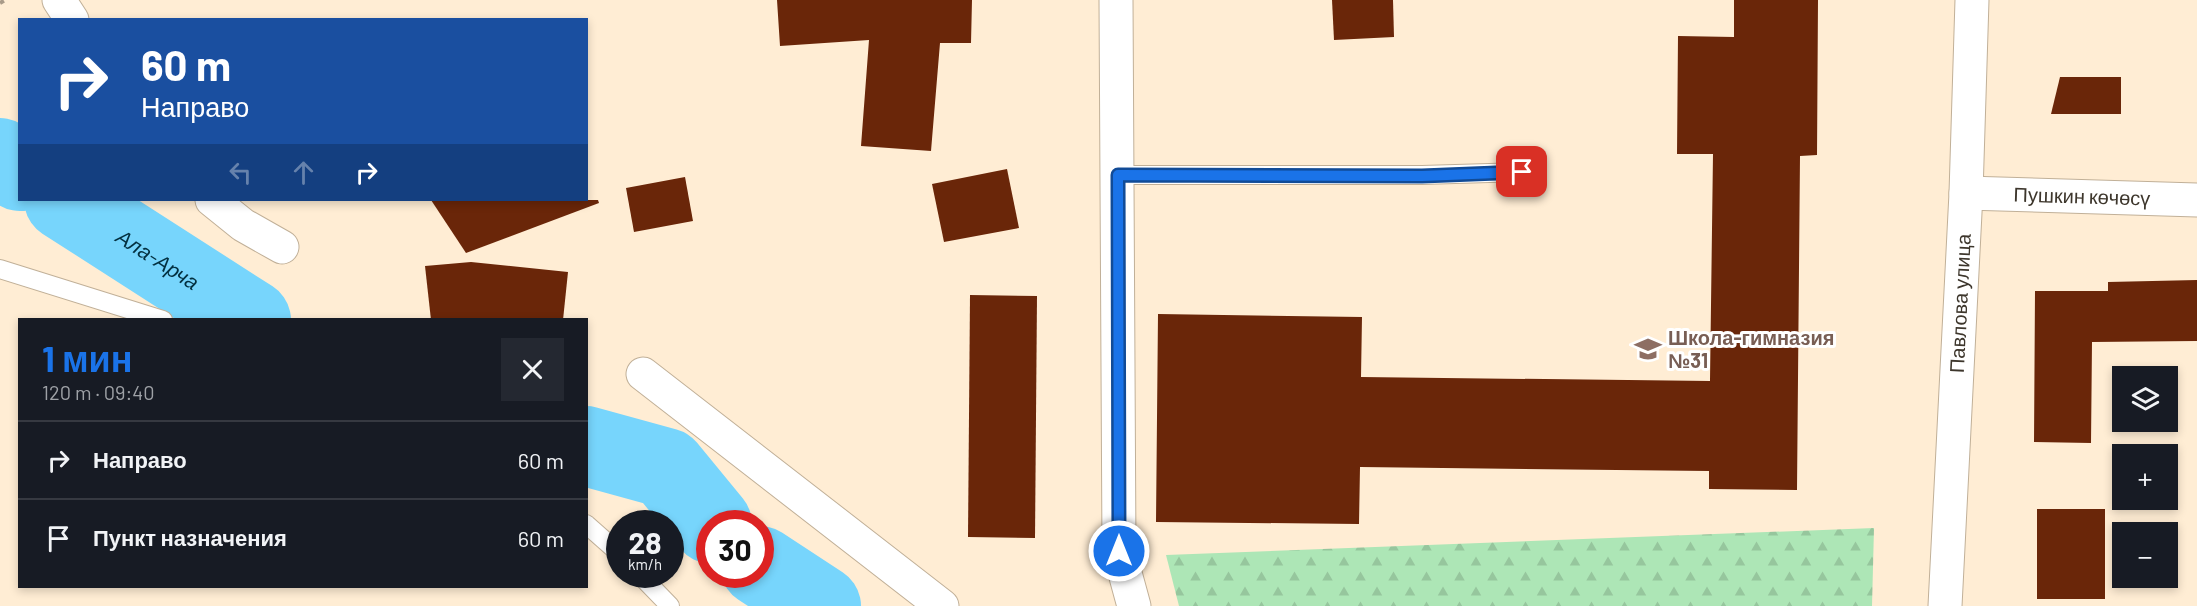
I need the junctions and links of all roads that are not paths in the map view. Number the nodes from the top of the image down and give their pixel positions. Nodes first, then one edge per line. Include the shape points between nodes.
1 (59, 0) edge
2 (1116, 0) edge
3 (1972, 0) edge
4 (71, 18) edge
5 (1522, 172) dead end
6 (1118, 175) junction
7 (1966, 194) junction
8 (2197, 200) edge
9 (213, 201) edge
10 (282, 247) dead end
11 (0, 269) edge
12 (157, 318) edge
13 (643, 374) dead end
14 (588, 526) edge
15 (606, 542) edge
16 (653, 588) edge
17 (670, 606) edge
18 (942, 606) edge
19 (1134, 606) edge
20 (1945, 606) edge

1 - 4 street
2 - 6 street
3 - 7 street, Павлова улица
5 - 6 lane via 1422,176
6 - 19 street via 1119,551
7 - 8 street, Пушкин көчөсү
7 - 20 street, Павлова улица
9 - 10 street via 243,225
11 - 12 lane
13 - 18 street
14 - 15 lane
16 - 17 lane

